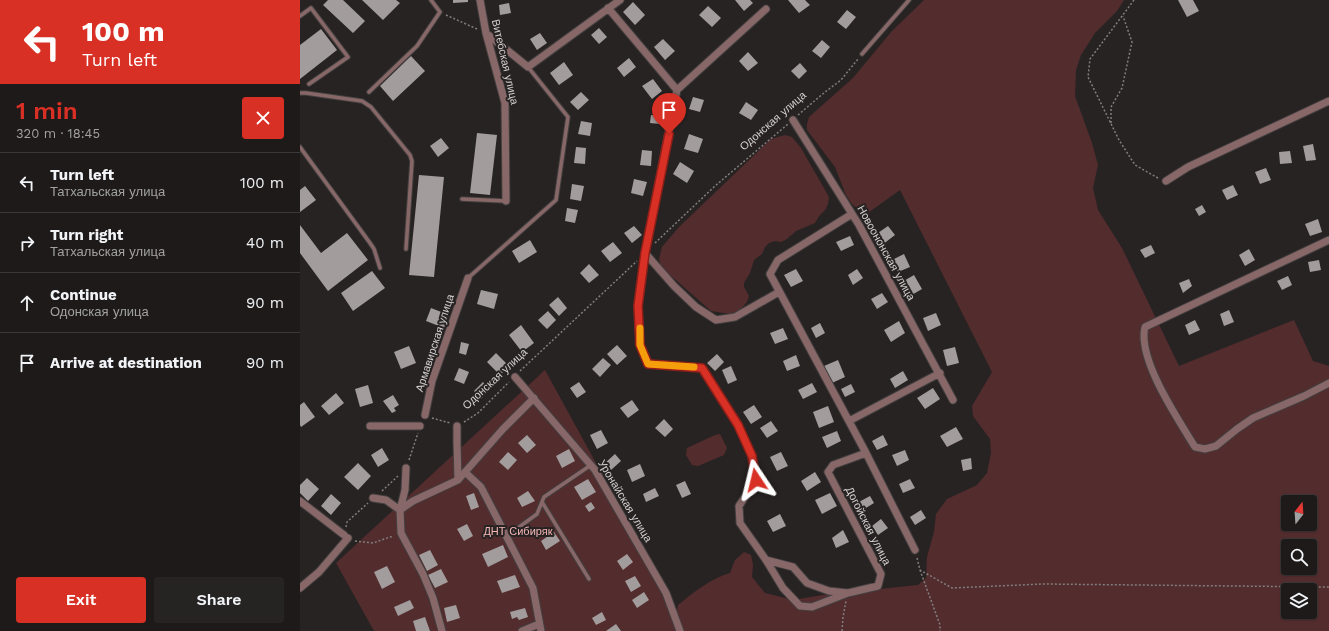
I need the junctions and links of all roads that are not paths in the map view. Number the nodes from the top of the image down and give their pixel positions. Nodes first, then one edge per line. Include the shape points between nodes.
1 (431, 0) edge
2 (480, 0) edge
3 (620, 0) edge
4 (909, 0) edge
5 (608, 8) junction
6 (766, 9) dead end
7 (300, 16) edge
8 (486, 33) junction
9 (862, 54) road end
10 (528, 67) junction
11 (309, 84) dead end
12 (678, 90) junction
13 (369, 92) dead end
14 (300, 93) edge
15 (1329, 102) edge
16 (793, 120) road end
17 (300, 147) edge
18 (1166, 181) road end
19 (462, 199) dead end
20 (506, 201) joint
21 (852, 214) junction
22 (1329, 240) edge
23 (406, 249) dead end
24 (645, 253) junction
25 (380, 268) dead end
26 (468, 278) joint
27 (779, 292) junction
28 (940, 373) junction
29 (515, 377) road end
30 (1329, 382) edge
31 (534, 398) junction
32 (954, 400) dead end
33 (425, 415) road end
34 (849, 421) junction
35 (370, 426) dead end
36 (420, 426) road end
37 (457, 426) road end
38 (866, 453) junction
39 (591, 465) junction
40 (406, 468) road end
41 (465, 472) junction
42 (458, 480) junction
43 (373, 498) road end
44 (300, 501) edge
45 (542, 502) junction
46 (400, 510) junction
47 (506, 536) junction
48 (915, 550) road end
49 (766, 560) junction
50 (589, 579) dead end
51 (300, 588) edge
52 (848, 593) junction
53 (540, 628) edge
54 (442, 631) edge
55 (522, 631) edge
56 (680, 631) edge

1 - 13 lane via 440,12 417,46
2 - 8 street, Витебская улица
3 - 5 street, Витебская улица
4 - 9 lane
5 - 10 street, Витебская улица
5 - 12 street
6 - 12 street
7 - 11 lane via 311,8 348,57
8 - 10 street
8 - 20 street, Витебская улица via 505,103
10 - 26 lane via 568,117 556,200
12 - 24 street
14 - 23 lane via 362,101 371,107 410,155 412,161
15 - 18 street via 1188,167
16 - 21 street, Новоононская улица
17 - 25 lane via 374,249
19 - 20 lane
21 - 27 street via 778,260 770,274
21 - 28 street, Новоононская улица
22 - 30 street via 1145,327 1143,334 1150,366 1167,402 1195,447 1205,449 1216,446 1253,418
24 - 27 street via 696,307 716,320 735,317
24 - 49 street via 638,306 640,345 648,364 702,368 738,425 752,456 756,480 739,506 740,523
26 - 33 street, Армавирская улица via 432,381
27 - 34 street
28 - 32 street, Новоононская улица
28 - 34 street
29 - 31 street, Уронайская улица
31 - 39 street, Уронайская улица
31 - 41 street
34 - 38 street
35 - 36 street
37 - 42 street
38 - 48 street
38 - 52 street, Догойская улица via 833,465 828,472 881,574 878,586
39 - 45 lane via 544,497
39 - 56 street, Уронайская улица via 666,593
40 - 46 street via 405,490
41 - 42 street
41 - 47 street via 481,487
42 - 46 street via 413,501
43 - 46 street via 386,500
44 - 51 street via 346,536 319,572
45 - 47 lane via 537,514
45 - 50 lane
46 - 54 street via 401,533 423,574
47 - 53 street via 533,588
49 - 52 street, Догойская улица via 793,567 807,583 829,591
49 - 52 street via 783,588 800,606 812,608
53 - 55 street

